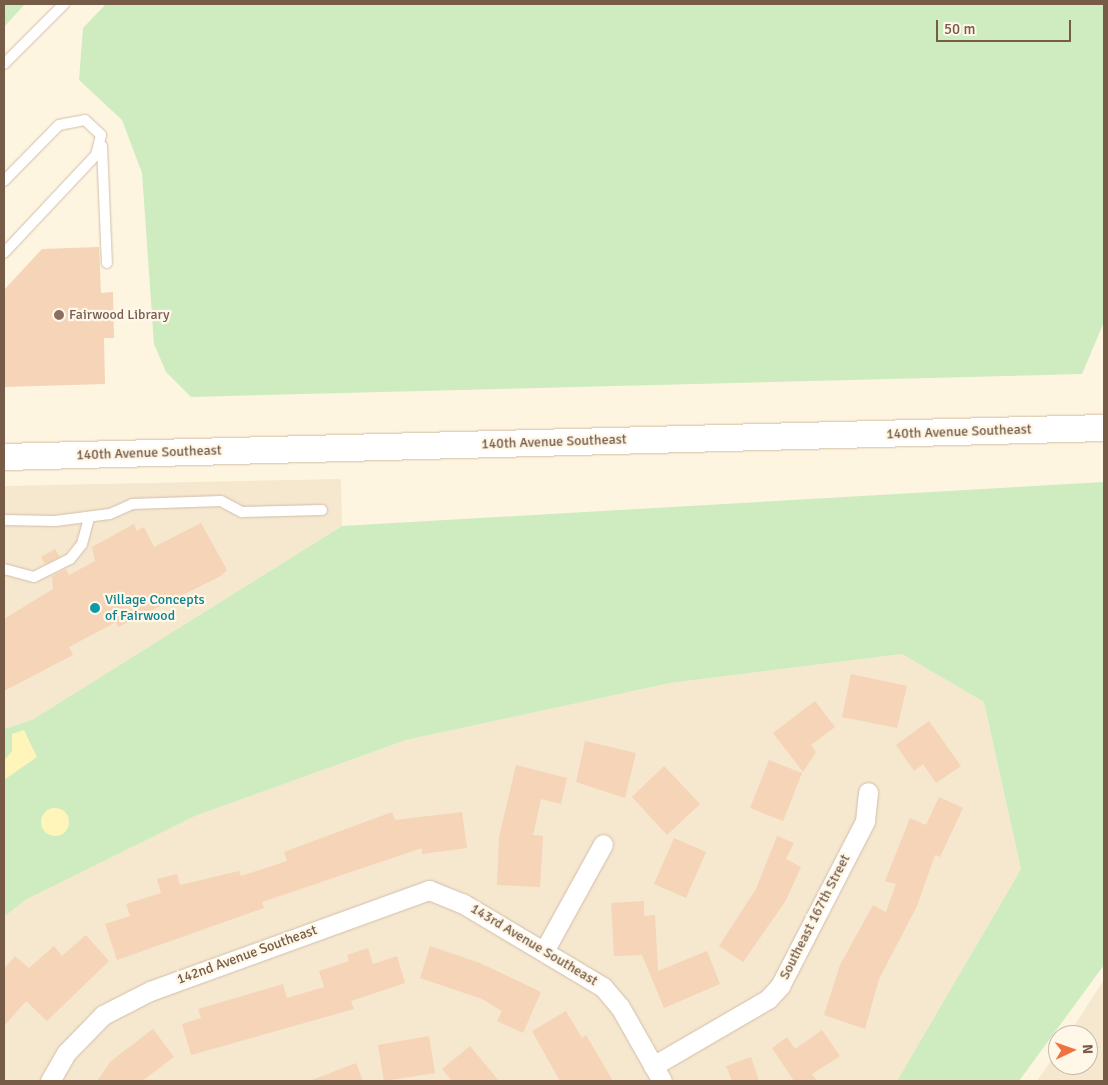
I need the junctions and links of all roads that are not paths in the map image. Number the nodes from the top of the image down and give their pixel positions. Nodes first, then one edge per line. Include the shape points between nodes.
1 (64, 4) edge
2 (4, 64) edge
3 (101, 136) junction
4 (4, 181) edge
5 (4, 253) edge
6 (107, 263) dead end
7 (1104, 428) edge
8 (4, 457) edge
9 (322, 510) dead end
10 (89, 517) junction
11 (4, 520) edge
12 (4, 569) edge
13 (868, 792) dead end
14 (604, 844) dead end
15 (445, 894) joint
16 (544, 951) junction
17 (657, 1073) edge
18 (50, 1081) edge

1 - 2 lane
3 - 4 lane via 85,120 59,125
3 - 5 lane via 96,155
3 - 6 lane
7 - 8 main road, 140th Avenue Southeast
9 - 10 lane via 242,512 221,500 132,504 110,514
10 - 11 lane
10 - 12 lane via 82,544 70,559 34,577
13 - 17 street, Southeast 167th Street via 865,821 780,986 768,999
14 - 16 street
15 - 16 street, 143rd Avenue Southeast
15 - 18 street, 142nd Avenue Southeast via 416,893 150,991 103,1015 66,1053
16 - 17 street, 143rd Avenue Southeast via 603,986 620,1006

